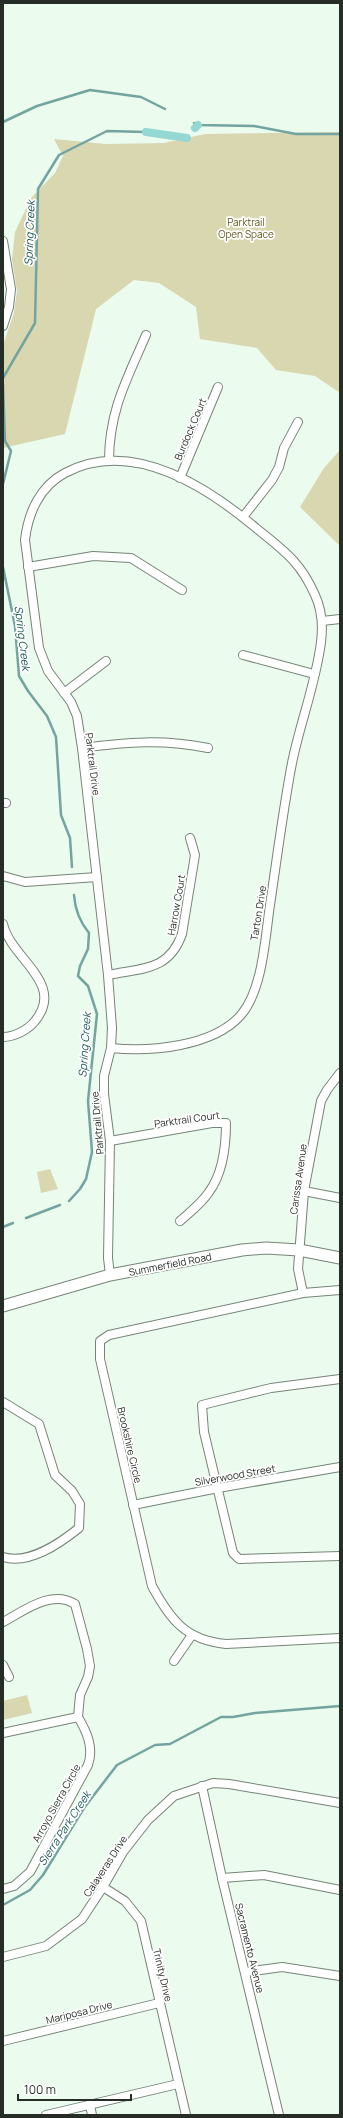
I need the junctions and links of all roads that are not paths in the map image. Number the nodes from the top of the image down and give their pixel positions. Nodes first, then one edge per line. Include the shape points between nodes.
1 (3, 241) edge
2 (3, 324) edge
3 (146, 335) dead end
4 (218, 387) dead end
5 (298, 422) dead end
6 (109, 461) junction
7 (180, 478) junction
8 (243, 517) junction
9 (28, 568) junction
10 (182, 590) dead end
11 (340, 619) edge
12 (322, 621) junction
13 (242, 655) dead end
14 (106, 661) dead end
15 (314, 674) junction
16 (64, 693) junction
17 (82, 748) junction
18 (208, 748) dead end
19 (190, 838) dead end
20 (97, 877) junction
21 (4, 880) edge
22 (3, 924) edge
23 (108, 975) junction
24 (3, 1037) edge
25 (111, 1048) junction
26 (340, 1073) edge
27 (110, 1141) junction
28 (304, 1192) junction
29 (340, 1198) edge
30 (180, 1221) dead end
31 (299, 1250) junction
32 (340, 1258) edge
33 (110, 1275) junction
34 (340, 1290) edge
35 (303, 1293) junction
36 (3, 1306) edge
37 (340, 1380) edge
38 (3, 1402) edge
39 (340, 1467) edge
40 (218, 1488) junction
41 (133, 1505) junction
42 (340, 1556) edge
43 (3, 1557) edge
44 (3, 1622) edge
45 (192, 1635) junction
46 (340, 1638) edge
47 (174, 1661) dead end
48 (3, 1665) edge
49 (9, 1677) dead end
50 (78, 1717) junction
51 (3, 1733) edge
52 (202, 1786) junction
53 (340, 1803) edge
54 (222, 1878) junction
55 (103, 1887) junction
56 (3, 1889) edge
57 (340, 1890) edge
58 (3, 1957) edge
59 (246, 1972) junction
60 (340, 1976) edge
61 (159, 2003) junction
62 (3, 2041) edge
63 (178, 2084) junction
64 (90, 2105) junction
65 (46, 2115) edge
66 (92, 2115) edge
67 (186, 2115) edge
68 (279, 2115) edge

1 - 2 street via 11,289 10,307
3 - 6 street via 116,404 109,433
4 - 7 street, Burdock Court
5 - 8 street via 284,448 272,480
6 - 7 street, Parktrail Drive via 140,464
6 - 9 street, Parktrail Drive via 75,468 52,483 41,494 26,527
7 - 8 street, Parktrail Drive via 223,502
8 - 12 street, Parktrail Drive via 294,560 305,573 316,598
9 - 10 street via 93,556 131,558
9 - 16 street, Parktrail Drive via 39,648 48,670
11 - 12 street
12 - 15 street, Tarton Drive via 321,643
13 - 15 street
14 - 16 street
15 - 25 street, Tarton Drive via 292,764 260,968 246,1008 229,1026 203,1039 149,1050
16 - 17 street, Parktrail Drive via 77,716
17 - 18 street via 148,741 174,742
17 - 20 street, Parktrail Drive
19 - 23 street, Harrow Court via 195,855 182,934 172,956 164,962 148,967
20 - 21 street via 25,882
20 - 23 street, Parktrail Drive
22 - 24 street via 13,946 41,982 45,1003 32,1024 20,1032
23 - 25 street, Parktrail Drive
25 - 27 street, Parktrail Drive via 104,1076
26 - 28 street, Carissa Avenue via 321,1100
27 - 30 street, Parktrail Court via 212,1123 226,1123 226,1139 215,1182 209,1193
27 - 33 street, Parktrail Drive
28 - 29 street
28 - 31 street, Carissa Avenue
31 - 32 street, Summerfield Road
31 - 33 street, Summerfield Road via 242,1250
31 - 35 street, Carissa Avenue via 298,1269
33 - 36 street, Summerfield Road
34 - 35 street, Brookshire Circle
35 - 41 street, Brookshire Circle via 109,1334 100,1341 100,1359
37 - 40 street via 271,1388 202,1405 204,1432
38 - 43 street via 39,1424 56,1475 72,1491 80,1504 79,1528 68,1536 29,1558
39 - 40 street, Silverwood Street
40 - 41 street, Silverwood Street
40 - 42 street via 233,1553 239,1559
41 - 45 street, Brookshire Circle via 152,1586 167,1614
44 - 50 street via 50,1599 61,1598 74,1604 90,1666 80,1695
45 - 46 street, Brookshire Circle via 208,1642 226,1644
45 - 47 street
48 - 49 street
50 - 51 street
50 - 56 street, Arroyo Sierra Circle via 88,1738 92,1755 88,1765 30,1872 14,1886
52 - 53 street, Calaveras Drive via 213,1783 229,1784
52 - 54 street, Sacramento Avenue
52 - 55 street, Calaveras Drive via 174,1796 148,1820 122,1852
54 - 57 street via 264,1875
54 - 59 street, Sacramento Avenue
55 - 58 street, Calaveras Drive via 82,1919 46,1946
55 - 61 street, Trinity Drive via 125,1901 141,1921
59 - 60 street via 282,1967
59 - 68 street, Sacramento Avenue
61 - 62 street, Mariposa Drive
61 - 63 street, Trinity Drive
63 - 64 street
63 - 67 street, Trinity Drive
64 - 65 street
64 - 66 street

